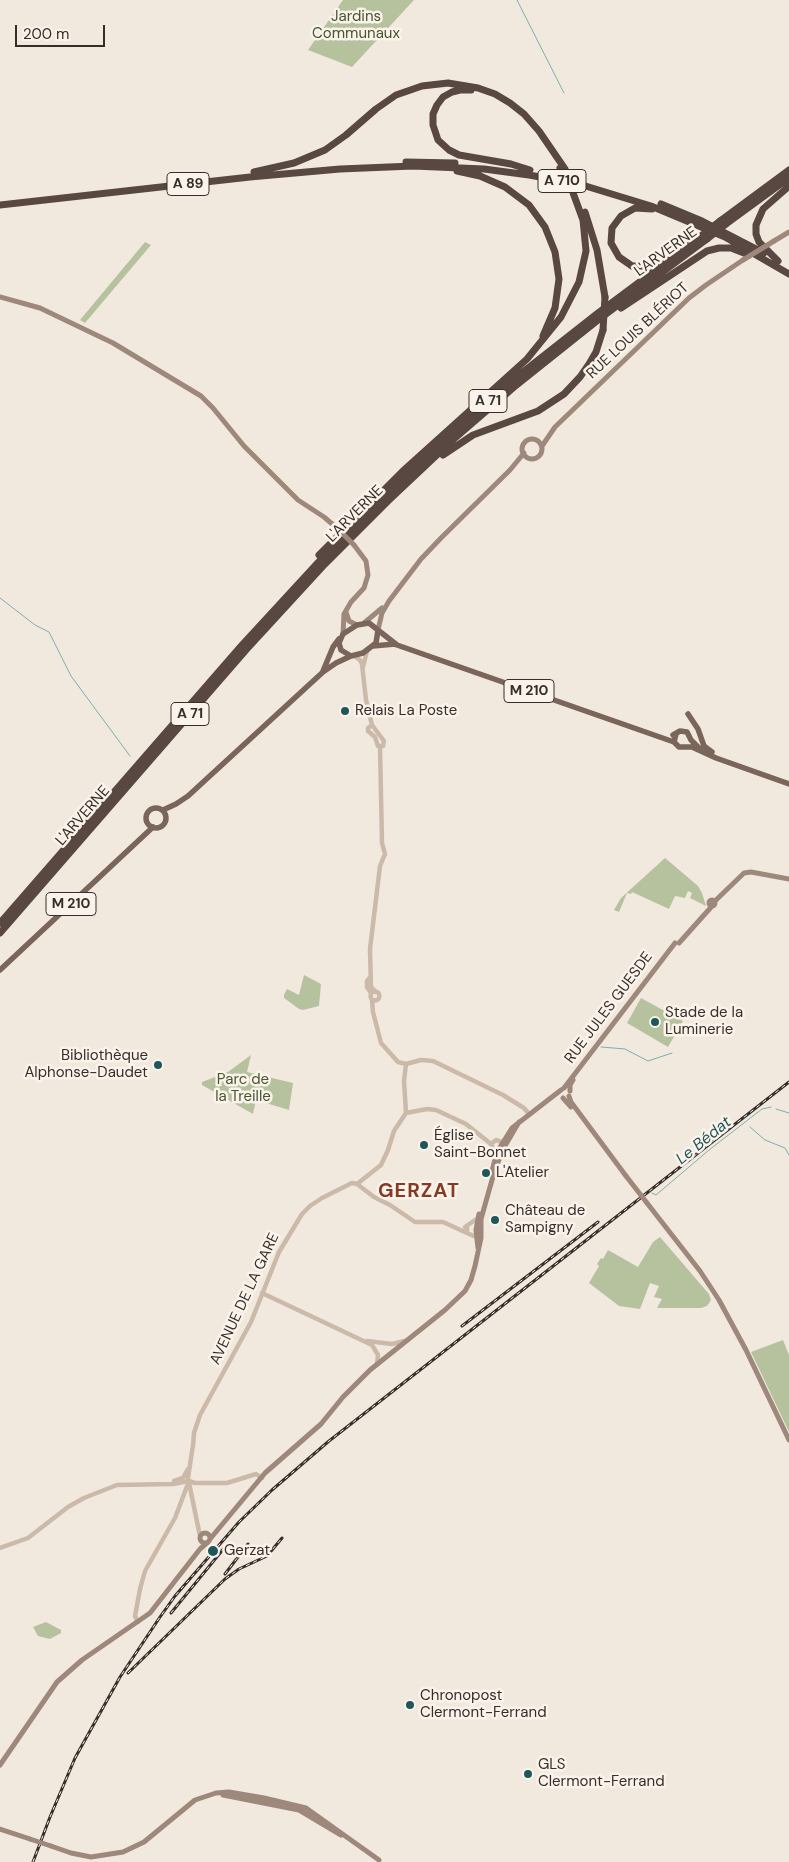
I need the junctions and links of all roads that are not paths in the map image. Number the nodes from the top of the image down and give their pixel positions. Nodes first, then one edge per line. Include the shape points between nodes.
1 (413, 166) junction
2 (563, 169) junction
3 (530, 170) junction
4 (789, 170) edge
5 (254, 172) junction
6 (789, 178) edge
7 (789, 186) edge
8 (574, 190) junction
9 (0, 200) edge
10 (0, 205) edge
11 (676, 216) junction
12 (723, 223) junction
13 (789, 232) edge
14 (704, 237) junction
15 (778, 261) junction
16 (789, 268) edge
17 (789, 275) edge
18 (0, 297) edge
19 (598, 320) junction
20 (518, 367) junction
21 (555, 428) junction
22 (536, 440) junction
23 (542, 446) junction
24 (524, 453) junction
25 (528, 458) junction
26 (420, 470) junction
27 (510, 470) junction
28 (294, 588) junction
29 (389, 601) junction
30 (346, 609) junction
31 (364, 623) junction
32 (357, 625) junction
33 (378, 630) junction
34 (342, 636) junction
35 (397, 645) junction
36 (373, 646) junction
37 (367, 650) junction
38 (352, 656) junction
39 (363, 671) junction
40 (323, 672) junction
41 (688, 714) dead end
42 (676, 734) junction
43 (661, 736) junction
44 (691, 740) junction
45 (674, 742) junction
46 (687, 747) junction
47 (702, 750) junction
48 (729, 763) junction
49 (789, 784) edge
50 (164, 813) junction
51 (151, 825) junction
52 (789, 879) edge
53 (0, 923) edge
54 (0, 933) edge
55 (677, 943) junction
56 (0, 970) edge
57 (374, 993) junction
58 (374, 1000) junction
59 (406, 1064) junction
60 (563, 1089) junction
61 (566, 1095) junction
62 (553, 1097) junction
63 (406, 1113) junction
64 (529, 1114) junction
65 (491, 1144) junction
66 (501, 1148) junction
67 (357, 1184) junction
68 (478, 1220) junction
69 (468, 1226) junction
70 (460, 1228) junction
71 (467, 1232) junction
72 (478, 1235) junction
73 (262, 1294) junction
74 (439, 1315) junction
75 (364, 1340) junction
76 (404, 1341) junction
77 (384, 1344) junction
78 (377, 1353) junction
79 (389, 1356) junction
80 (377, 1364) junction
81 (356, 1384) junction
82 (789, 1440) edge
83 (262, 1478) junction
84 (187, 1479) junction
85 (191, 1492) junction
86 (183, 1496) junction
87 (199, 1528) junction
88 (218, 1530) junction
89 (206, 1533) junction
90 (200, 1538) junction
91 (209, 1541) junction
92 (0, 1548) edge
93 (200, 1548) junction
94 (138, 1622) junction
95 (0, 1765) edge
96 (0, 1830) edge
97 (380, 1861) edge

1 - 10 highway, A 89 via 296,172
1 - 11 highway, A 710 via 484,169 553,179 610,192
1 - 20 highway via 468,173 493,180 523,200 545,227 558,266 556,301 542,338
2 - 3 highway via 525,120 501,101 467,89 449,94 439,102 433,114 433,128 446,148 464,156
2 - 5 highway via 536,127 510,103 484,90 448,83 422,86 396,96 318,154
2 - 8 highway, bridge
3 - 5 highway, A 710 via 466,163 414,162
3 - 15 highway, A 710 via 594,183 652,201 702,221
4 - 12 highway, L'ARVERNE / A 71
5 - 9 highway, A 89
6 - 12 highway, L'ARVERNE / A 71
7 - 15 highway via 763,209 756,225 759,242
8 - 20 highway via 585,229 582,273 561,317
8 - 26 highway, bridge via 596,244 605,297 603,330 596,352 564,394 538,410 473,435
11 - 14 highway via 644,208 625,212 611,231 615,252 627,263 645,266 658,262 685,243
11 - 17 highway, A 710 via 732,241
12 - 14 highway, L'ARVERNE / A 71, bridge
13 - 21 main road, RUE LOUIS BLÉRIOT, bridge via 689,298
14 - 19 highway, L'ARVERNE / A 71
14 - 28 highway, L'ARVERNE / A 71 via 566,337 481,407 380,500
15 - 16 highway, A 710
17 - 19 highway via 731,248 715,249 698,256 605,319
18 - 30 main road, bridge via 46,310 113,343 201,396 244,446 298,500 338,529 366,560 368,575 364,588
19 - 26 highway, L'ARVERNE / A 71 via 514,387
20 - 28 highway via 370,502 325,548 296,581
21 - 22 main road
21 - 23 main road
22 - 23 main road
22 - 24 main road via 526,442
23 - 25 main road via 539,457
24 - 25 main road
24 - 27 main road
25 - 27 main road
26 - 54 highway, L'ARVERNE / A 71 via 351,537 266,629
27 - 29 main road via 421,559
28 - 53 highway, L'ARVERNE / A 71
29 - 31 main road
29 - 33 main road
30 - 32 main road via 347,619
30 - 34 main road
31 - 32 main road
31 - 33 main road
32 - 34 main road
33 - 35 main road, M 210
33 - 36 main road
34 - 38 main road via 341,650
34 - 40 main road via 333,647
35 - 36 main road, M 210
35 - 43 main road, M 210
36 - 37 main road
37 - 38 main road
37 - 39 street
38 - 39 street via 360,660
38 - 40 main road
39 - 57 street via 372,725 368,732 380,747 385,854 380,866 367,981
40 - 50 main road via 188,796
41 - 48 main road via 706,749
42 - 43 main road, M 210
42 - 44 main road via 685,731
42 - 45 main road
43 - 45 main road, M 210
44 - 46 main road
44 - 47 main road
45 - 46 main road via 678,747
46 - 47 main road
47 - 48 main road
48 - 49 main road
50 - 51 main road via 163,825
50 - 51 main road via 158,808 150,810 147,815
51 - 56 main road, M 210
52 - 55 main road, RUE JULES GUESDE via 744,873
55 - 60 main road, RUE JULES GUESDE
55 - 61 main road, RUE JULES GUESDE via 571,1083
57 - 58 street via 370,997
57 - 58 street via 379,994 379,998
58 - 59 street via 380,1039 398,1062
59 - 63 street
59 - 64 street via 433,1061 503,1095
60 - 61 main road
60 - 61 main road via 560,1092
60 - 62 main road, RUE JULES GUESDE
61 - 62 main road
61 - 82 main road, bridge via 695,1264 722,1305
62 - 64 main road, RUE JULES GUESDE
63 - 65 street via 436,1110 466,1124
63 - 67 street, AVENUE DE LA GARE via 394,1131 381,1165
64 - 66 main road, RUE JULES GUESDE via 519,1122
65 - 66 street via 492,1148
65 - 66 street via 496,1140
66 - 68 main road
67 - 70 street via 415,1222 441,1222
67 - 73 street, AVENUE DE LA GARE via 352,1183 320,1199 302,1214 279,1252
68 - 69 street
68 - 72 main road
69 - 70 street
69 - 71 street
70 - 71 street
71 - 72 street
72 - 74 main road via 474,1272 468,1287
73 - 75 street
73 - 84 street, AVENUE DE LA GARE via 200,1423
74 - 76 main road
74 - 79 main road
75 - 77 street
75 - 78 street
76 - 77 street
76 - 79 main road
77 - 78 street
77 - 79 street via 390,1347
78 - 79 street
78 - 80 street
79 - 80 main road
79 - 81 main road
80 - 81 main road
81 - 83 main road via 321,1424
83 - 84 street via 256,1474 232,1482 195,1483
83 - 88 main road
84 - 85 street
84 - 86 street
84 - 92 street via 168,1484 126,1484 92,1494 68,1507 28,1538
85 - 86 street
85 - 87 street
86 - 94 street via 145,1570 135,1616
87 - 89 street
87 - 90 street
88 - 89 main road
88 - 91 main road
89 - 90 main road
89 - 91 main road
90 - 91 main road via 204,1543
90 - 93 main road
91 - 93 main road
93 - 94 main road via 158,1605
94 - 95 main road via 82,1660 58,1682
96 - 97 main road, bridge via 91,1857 123,1852 144,1842 199,1797 233,1792 304,1807

